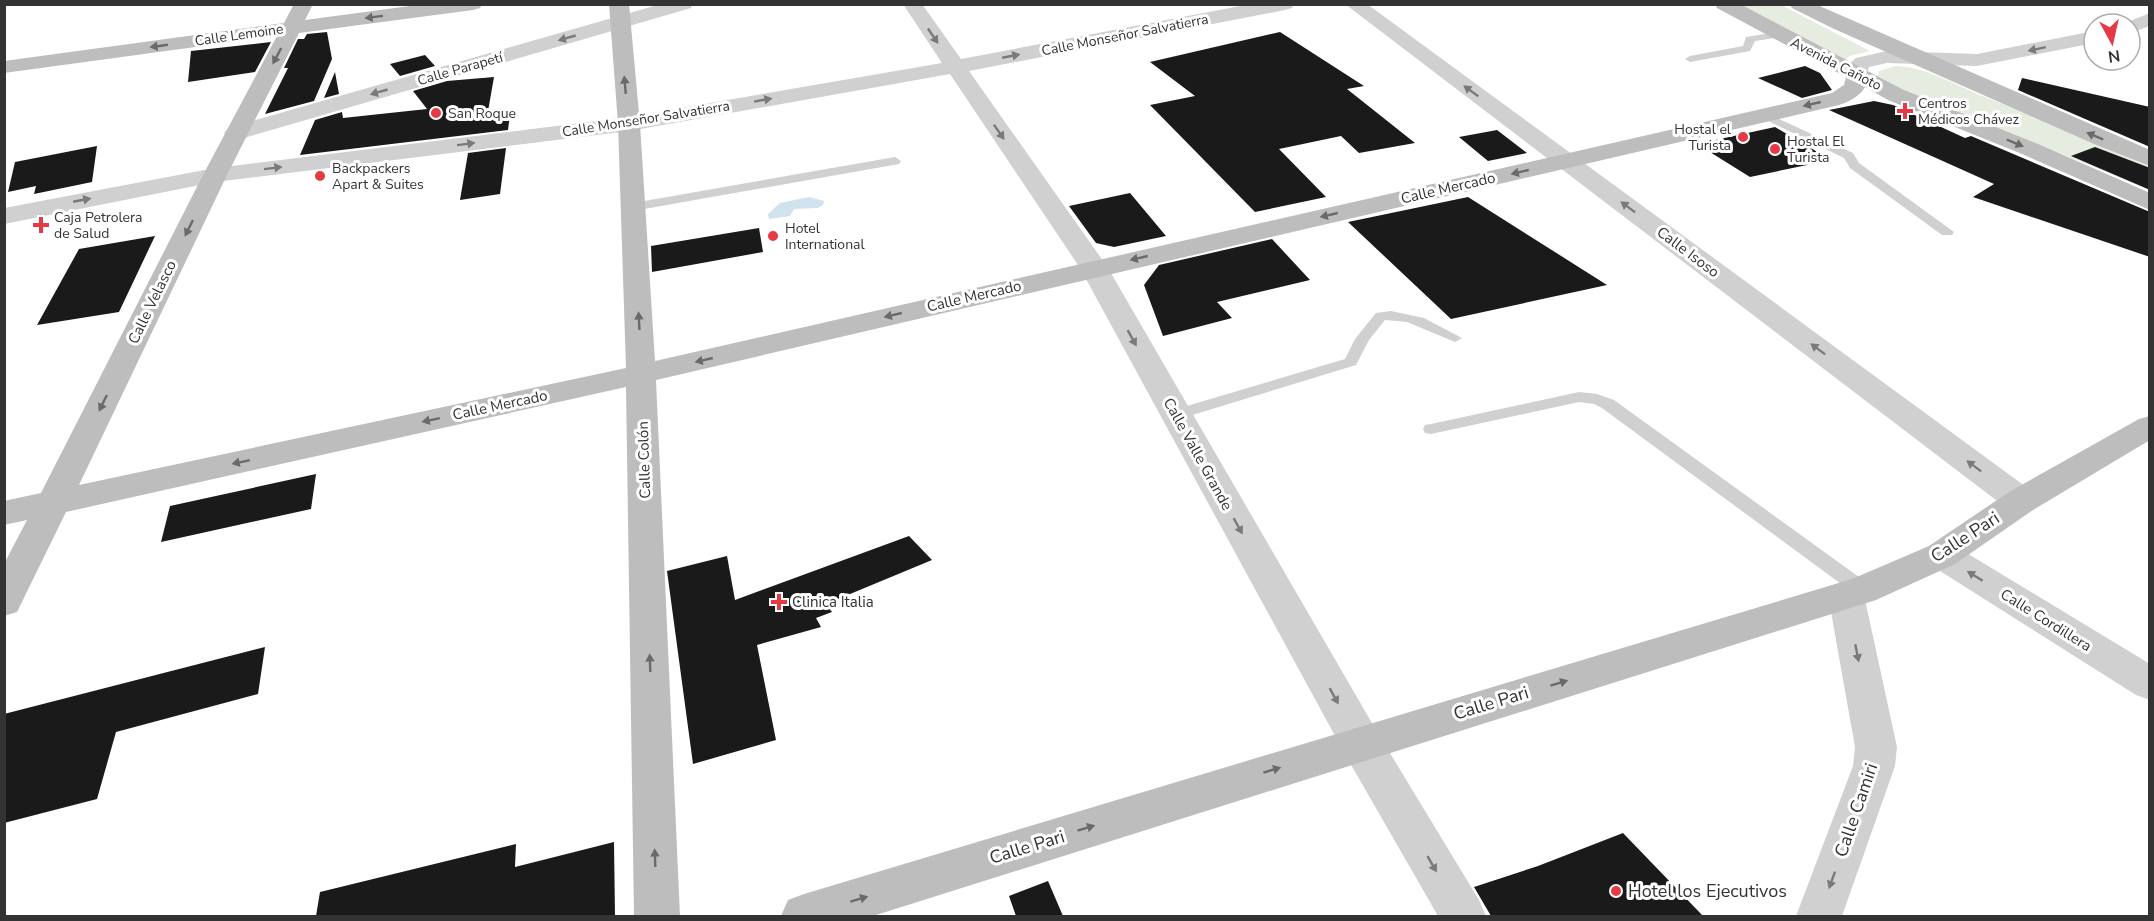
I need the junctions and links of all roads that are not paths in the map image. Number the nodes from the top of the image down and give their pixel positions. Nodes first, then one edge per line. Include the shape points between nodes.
1 (304, 4) edge
2 (473, 4) edge
3 (684, 4) edge
4 (912, 4) edge
5 (1285, 4) edge
6 (1354, 4) edge
7 (1724, 4) edge
8 (1799, 4) edge
9 (620, 14) edge
10 (292, 27) junction
11 (1778, 34) junction
12 (2082, 38) edge
13 (1690, 59) dead end
14 (1921, 59) junction
15 (4, 67) edge
16 (954, 67) junction
17 (1857, 76) junction
18 (1764, 115) junction
19 (629, 124) junction
20 (236, 133) junction
21 (2150, 159) edge
22 (895, 161) dead end
23 (1567, 161) junction
24 (215, 176) junction
25 (2150, 202) edge
26 (633, 207) junction
27 (4, 216) edge
28 (1947, 232) dead end
29 (1094, 268) junction
30 (1455, 338) dead end
31 (641, 374) junction
32 (1176, 415) junction
33 (2150, 426) edge
34 (1431, 429) dead end
35 (2021, 501) junction
36 (54, 503) junction
37 (4, 513) edge
38 (1942, 555) junction
39 (1855, 593) junction
40 (4, 602) edge
41 (2150, 684) edge
42 (1361, 743) junction
43 (657, 916) edge
44 (804, 916) edge
45 (1463, 916) edge
46 (1819, 916) edge

1 - 10 street, Calle Velasco
2 -> 10 street, Calle Lemoine
3 - 9 street, Calle Parapetí
4 -> 16 street, Calle Valle Grande
16 -> 5 street, Calle Monseñor Salvatierra
23 -> 6 street, Calle Isoso
7 - 11 street, Avenida Cañoto
8 - 14 street
19 -> 9 street, Calle Colón
9 -> 20 street, Calle Parapetí
10 -> 15 street, Calle Lemoine
10 -> 20 street, Calle Velasco
11 - 13 lane via 1750,39 1746,49
11 - 17 street, Avenida Cañoto
12 -> 14 street via 1977,60
14 - 17 street, Calle Mercado via 1887,57 1863,62 1858,65
21 -> 14 street
19 -> 16 street, Calle Monseñor Salvatierra
16 -> 29 street, Calle Valle Grande
17 -> 18 street, Calle Mercado via 1854,88 1839,98
17 -> 25 street, Avenida Cañoto
18 - 23 street, Calle Mercado
18 - 28 lane via 1849,156 1854,165
24 -> 19 street, Calle Monseñor Salvatierra
19 - 26 street, Calle Colón
20 - 24 street, Calle Velasco
22 - 26 lane
23 -> 29 street, Calle Mercado
35 -> 23 street, Calle Isoso
27 -> 24 street, Calle Monseñor Salvatierra
24 -> 36 street, Calle Velasco
31 -> 26 street, Calle Colón
29 -> 31 street, Calle Mercado
29 -> 32 street, Calle Valle Grande
30 - 32 lane via 1412,317 1381,316 1350,362
31 -> 36 street, Calle Mercado
43 -> 31 street, Calle Colón
32 -> 42 street, Calle Valle Grande
33 - 35 street, Calle Pari
34 - 39 lane via 1579,397 1597,399 1655,437
35 - 38 street, Calle Pari
36 - 37 street, Calle Mercado
36 - 40 street, Calle Velasco
38 - 39 street, Calle Pari
41 -> 38 street, Calle Cordillera
42 -> 39 street, Calle Pari
39 -> 46 street, Calle Camiri via 1876,747 1874,766
44 -> 42 street, Calle Pari
42 -> 45 street, Calle Valle Grande

